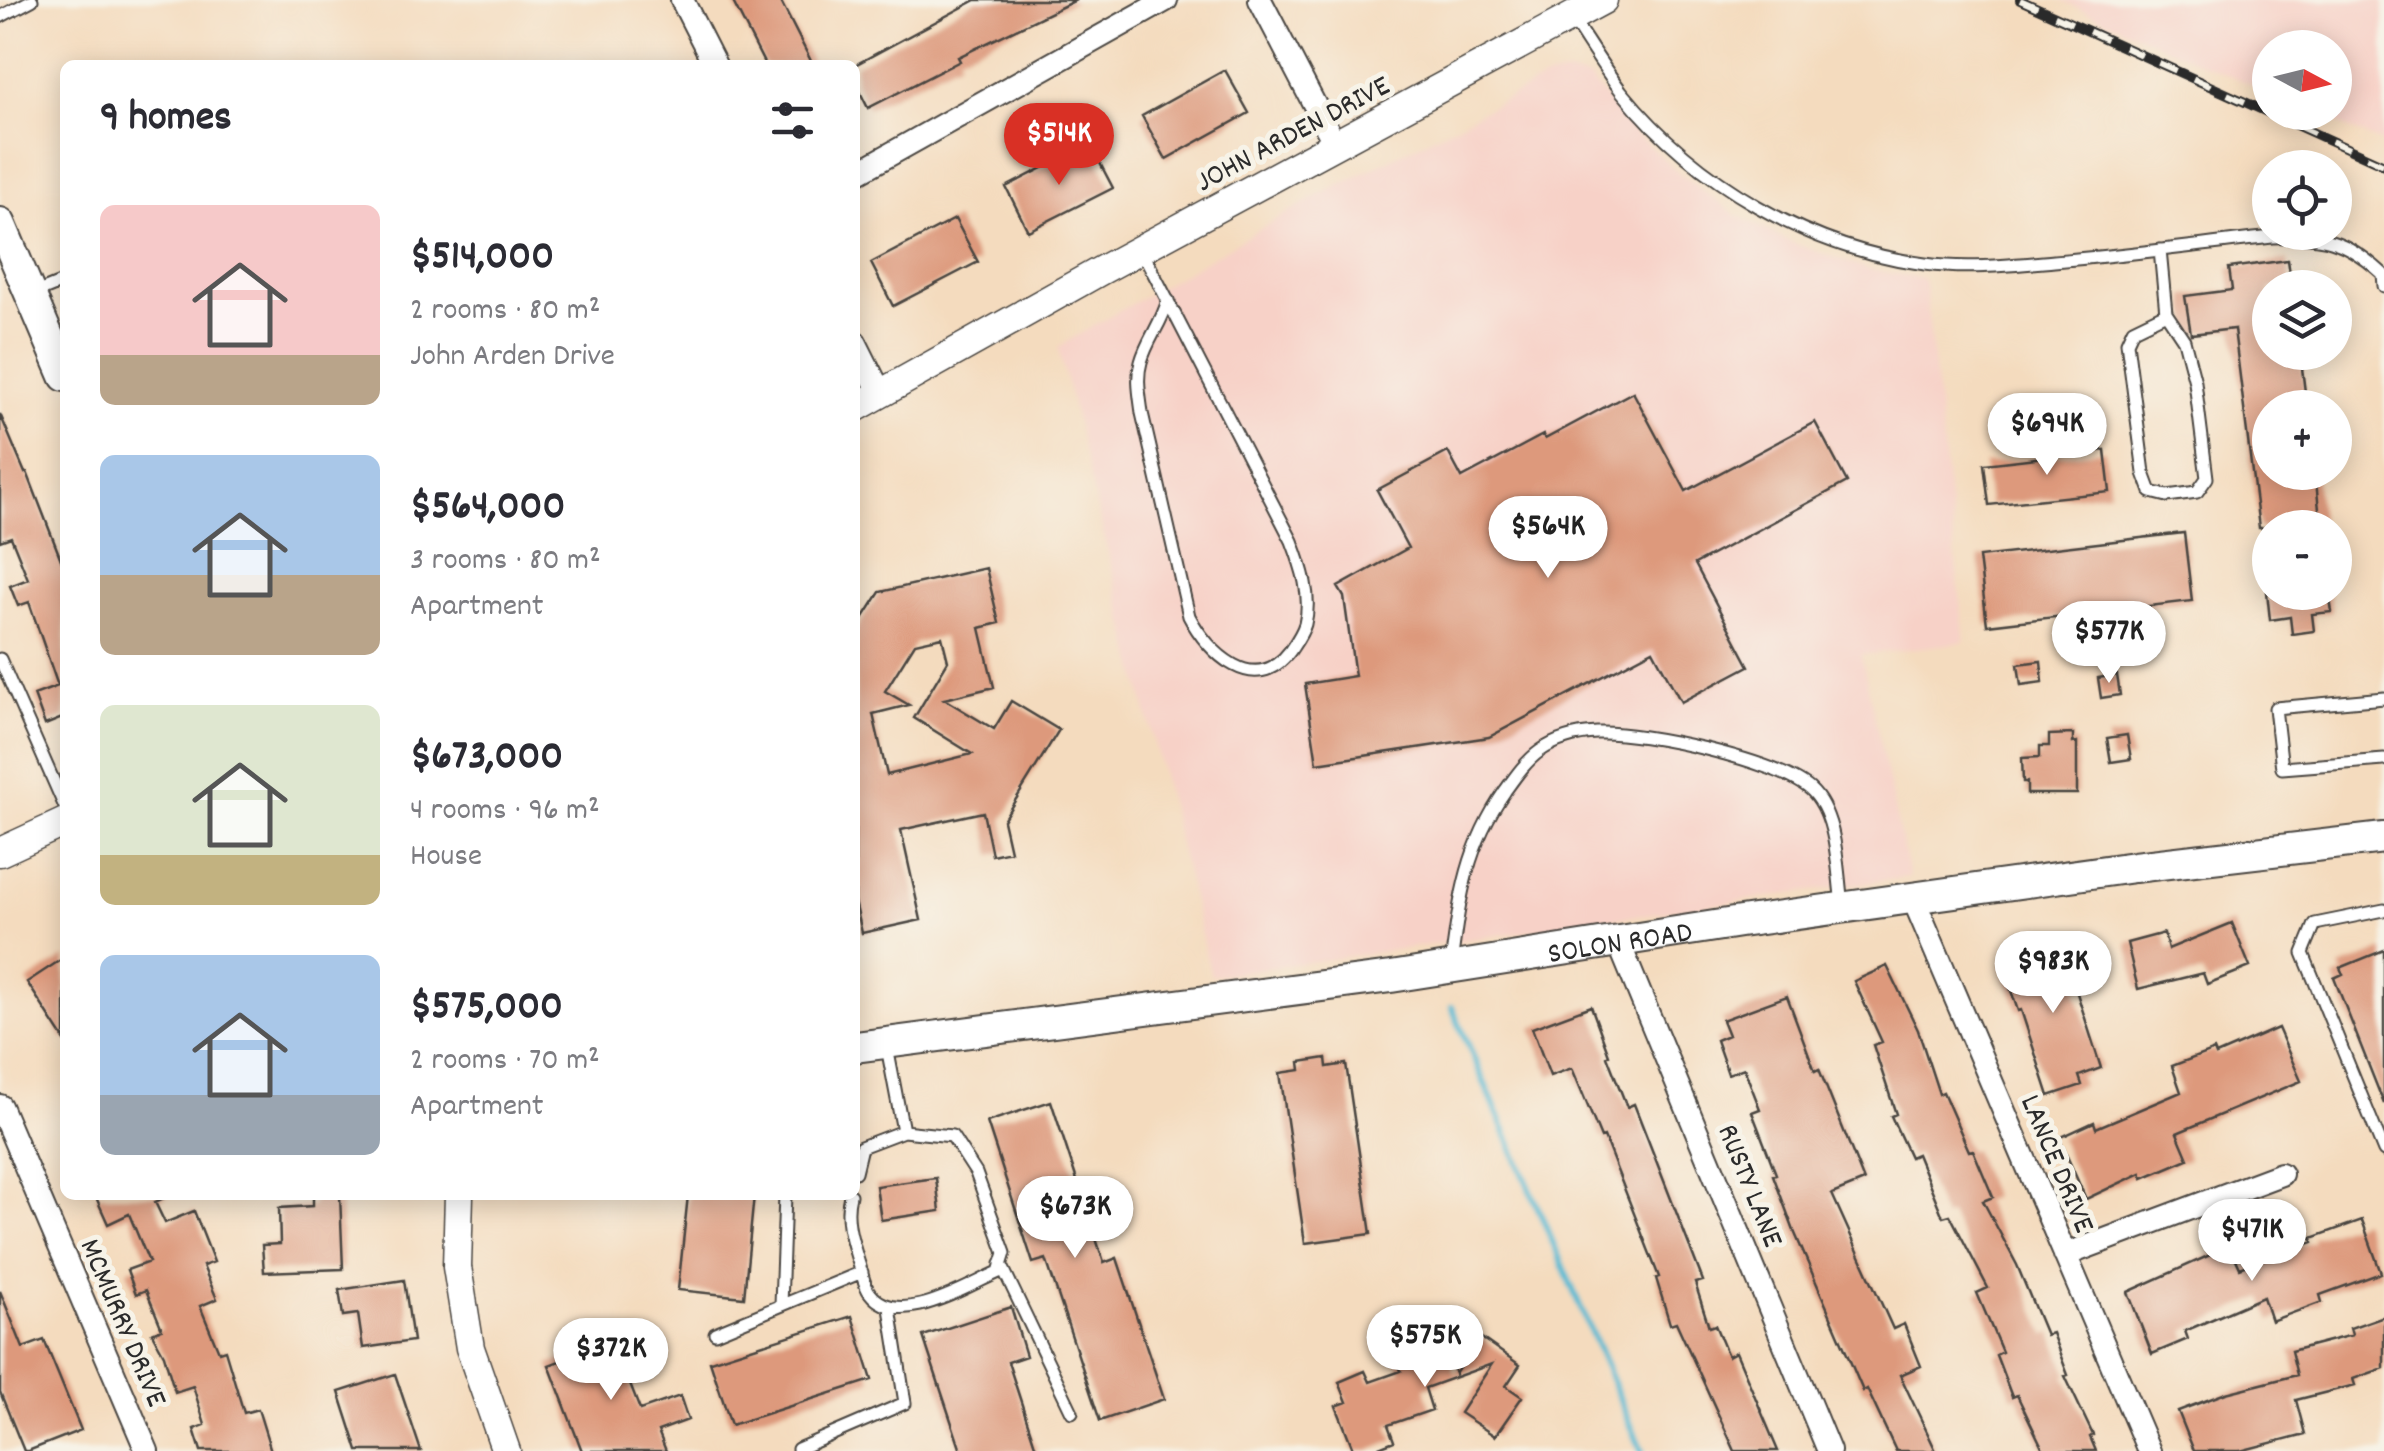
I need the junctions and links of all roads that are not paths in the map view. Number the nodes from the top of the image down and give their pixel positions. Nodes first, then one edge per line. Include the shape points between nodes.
1 (32, 0) edge
2 (682, 0) edge
3 (1166, 0) edge
4 (1260, 0) edge
5 (1603, 0) edge
6 (0, 17) edge
7 (1571, 17) junction
8 (712, 60) edge
9 (1336, 146) junction
10 (860, 171) edge
11 (0, 223) edge
12 (1142, 250) junction
13 (2160, 250) junction
14 (60, 284) edge
15 (2384, 286) edge
16 (30, 294) junction
17 (1168, 300) junction
18 (2166, 313) junction
19 (860, 352) edge
20 (60, 364) edge
21 (881, 394) junction
22 (860, 405) edge
23 (0, 659) edge
24 (2384, 698) edge
25 (2384, 760) edge
26 (60, 796) edge
27 (60, 824) edge
28 (2384, 838) edge
29 (0, 852) edge
30 (1913, 898) junction
31 (1842, 908) junction
32 (2384, 910) edge
33 (1618, 941) junction
34 (1451, 968) junction
35 (886, 1043) junction
36 (860, 1046) edge
37 (0, 1106) edge
38 (903, 1131) junction
39 (860, 1151) edge
40 (2384, 1151) edge
41 (2281, 1174) dead end
42 (458, 1200) edge
43 (785, 1200) edge
44 (849, 1200) edge
45 (2065, 1255) junction
46 (1002, 1264) junction
47 (862, 1272) junction
48 (782, 1306) junction
49 (890, 1308) junction
50 (715, 1333) dead end
51 (1072, 1412) dead end
52 (798, 1449) edge
53 (147, 1451) edge
54 (506, 1451) edge
55 (1829, 1451) edge
56 (2149, 1451) edge

1 - 6 lane
2 - 8 street
3 - 10 street
4 - 9 street
5 - 7 street, JOHN ARDEN DRIVE
7 - 9 street, JOHN ARDEN DRIVE
7 - 13 lane via 1623,93 1668,139 1730,191 1794,226 1866,252 1926,264 1990,267
9 - 12 street, JOHN ARDEN DRIVE
11 - 16 main road
12 - 17 lane
12 - 21 street, JOHN ARDEN DRIVE
13 - 15 lane via 2272,236 2331,238 2359,252 2383,274
13 - 18 lane
14 - 16 lane
16 - 20 main road
17 - 17 lane via 1304,573 1301,635 1274,666 1258,671 1225,661 1190,616 1138,381
18 - 18 lane via 2184,340 2195,382 2207,478 2196,492 2167,496 2150,492 2144,472 2127,342 2133,329
19 - 21 street
21 - 22 street, JOHN ARDEN DRIVE
23 - 26 lane
24 - 25 lane via 2275,708 2282,768
27 - 29 street
28 - 30 main road, SOLON ROAD
30 - 31 main road, SOLON ROAD
30 - 45 street, LANCE DRIVE
31 - 33 main road, SOLON ROAD
31 - 34 lane via 1831,830 1810,790 1714,751 1614,733 1577,735 1538,753 1488,815 1460,895
32 - 40 lane via 2315,924 2303,953
33 - 34 main road, SOLON ROAD
33 - 55 street, RUSTY LANE
34 - 35 main road, SOLON ROAD
35 - 36 main road, SOLON ROAD
35 - 38 lane
37 - 53 street, MCMURRY DRIVE
38 - 39 lane
38 - 46 lane via 952,1136 976,1173
41 - 45 street
42 - 54 street via 456,1268 470,1348
43 - 48 lane
44 - 47 lane
45 - 56 street, LANCE DRIVE
46 - 49 lane via 999,1272 908,1310
46 - 51 lane
47 - 48 lane
47 - 49 lane via 869,1293
48 - 50 lane
49 - 52 lane via 905,1403

